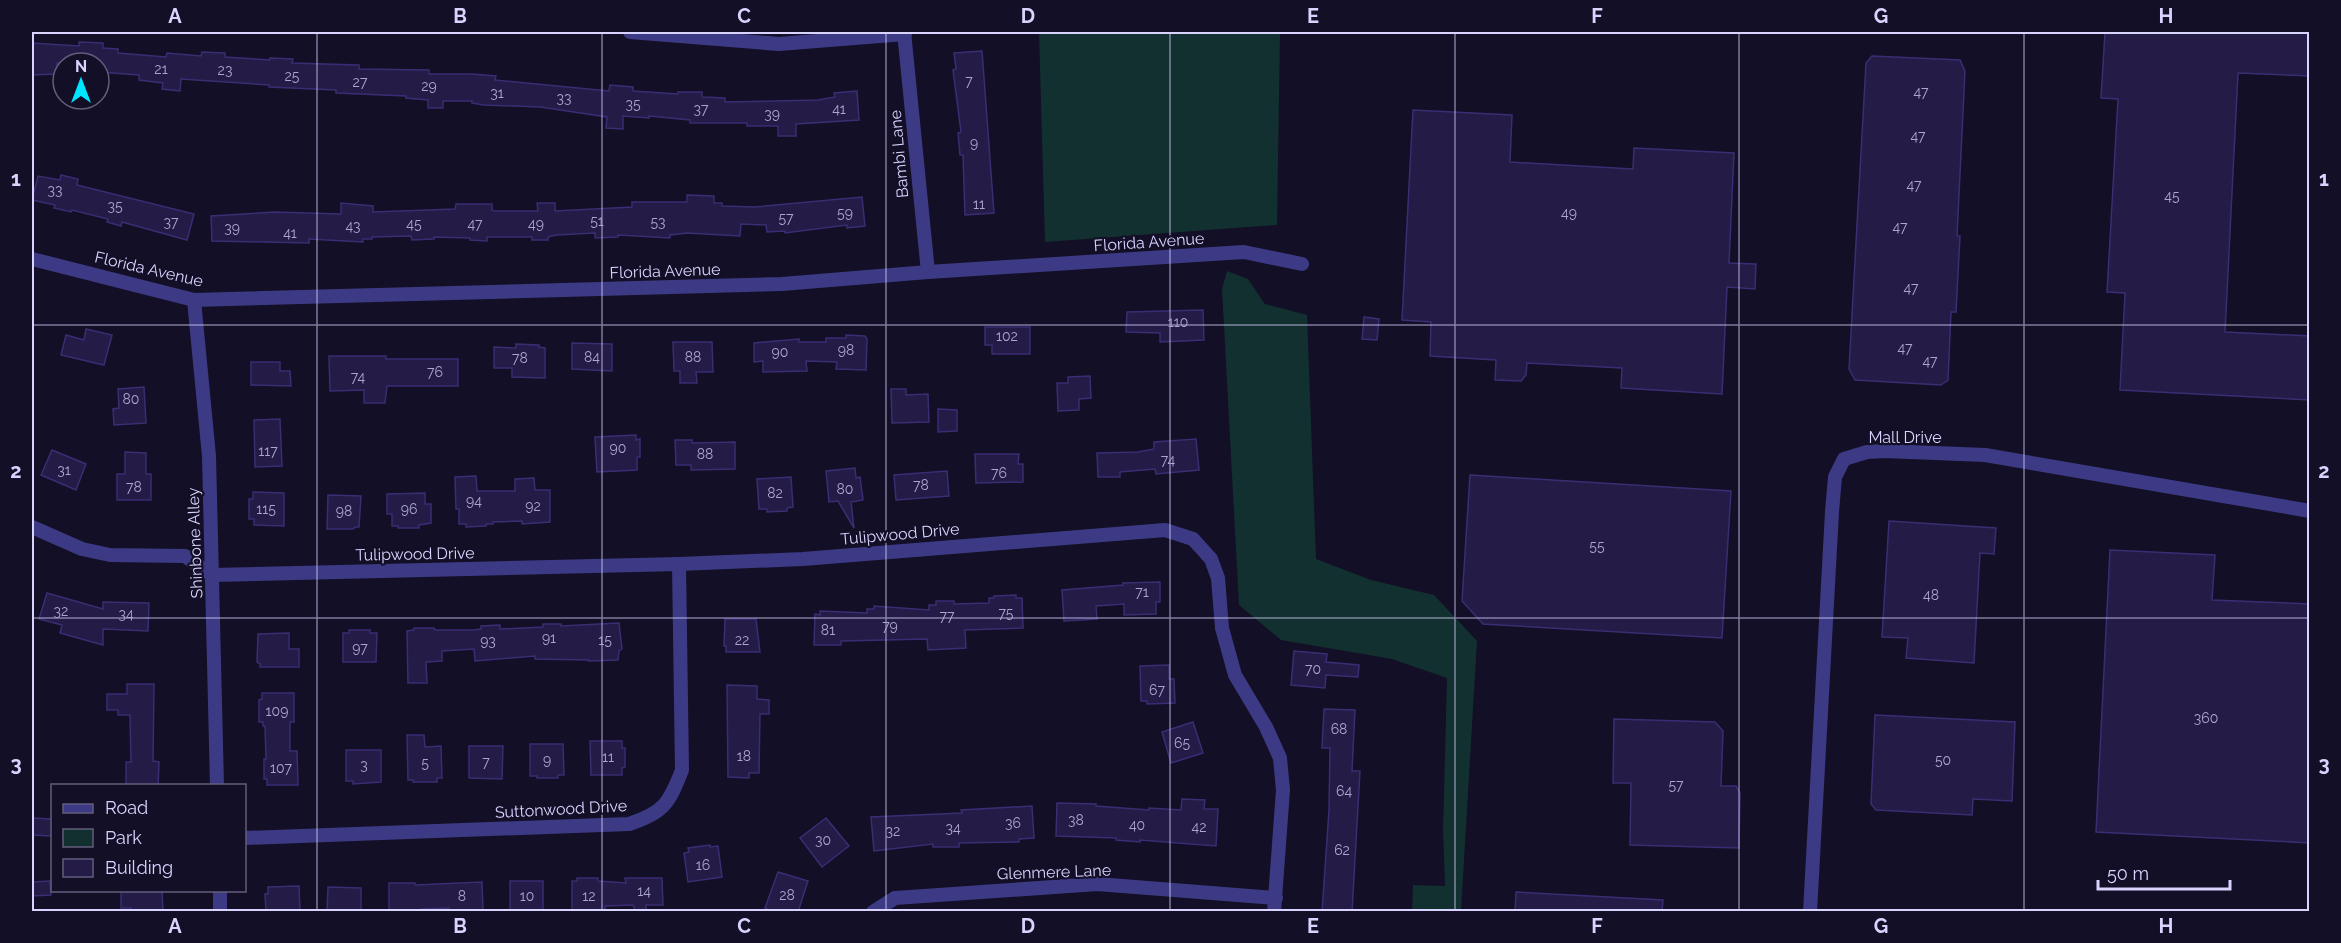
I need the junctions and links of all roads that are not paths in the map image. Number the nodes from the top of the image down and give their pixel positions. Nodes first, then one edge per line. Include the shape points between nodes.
1 (630, 32) edge
2 (904, 33) edge
3 (32, 259) edge
4 (1302, 264) dead end
5 (928, 272) junction
6 (194, 300) junction
7 (2310, 511) edge
8 (32, 527) edge
9 (679, 564) junction
10 (212, 575) junction
11 (217, 784) edge
12 (246, 838) edge
13 (220, 892) edge
14 (1275, 905) edge
15 (220, 912) edge
16 (873, 912) edge
17 (1810, 912) edge

1 - 2 street via 779,44
2 - 5 street, Bambi Lane
3 - 6 street, Florida Avenue
4 - 5 street, Florida Avenue via 1244,252
5 - 6 street, Florida Avenue via 771,285
6 - 10 street, Shinbone Alley via 208,456
7 - 17 street, Mall Drive via 1985,454 1885,451 1844,459 1835,477 1832,512
8 - 10 street via 82,549 110,555 185,556
9 - 10 street, Tulipwood Drive
9 - 12 street, Suttonwood Drive via 682,771 671,798 652,816 629,824
9 - 14 street, Tulipwood Drive via 803,559 1165,530 1193,538 1211,559 1218,578 1222,628 1235,675 1281,758 1283,790
10 - 11 street, Shinbone Alley
13 - 15 street
14 - 16 street, Glenmere Lane via 1097,884 895,898

